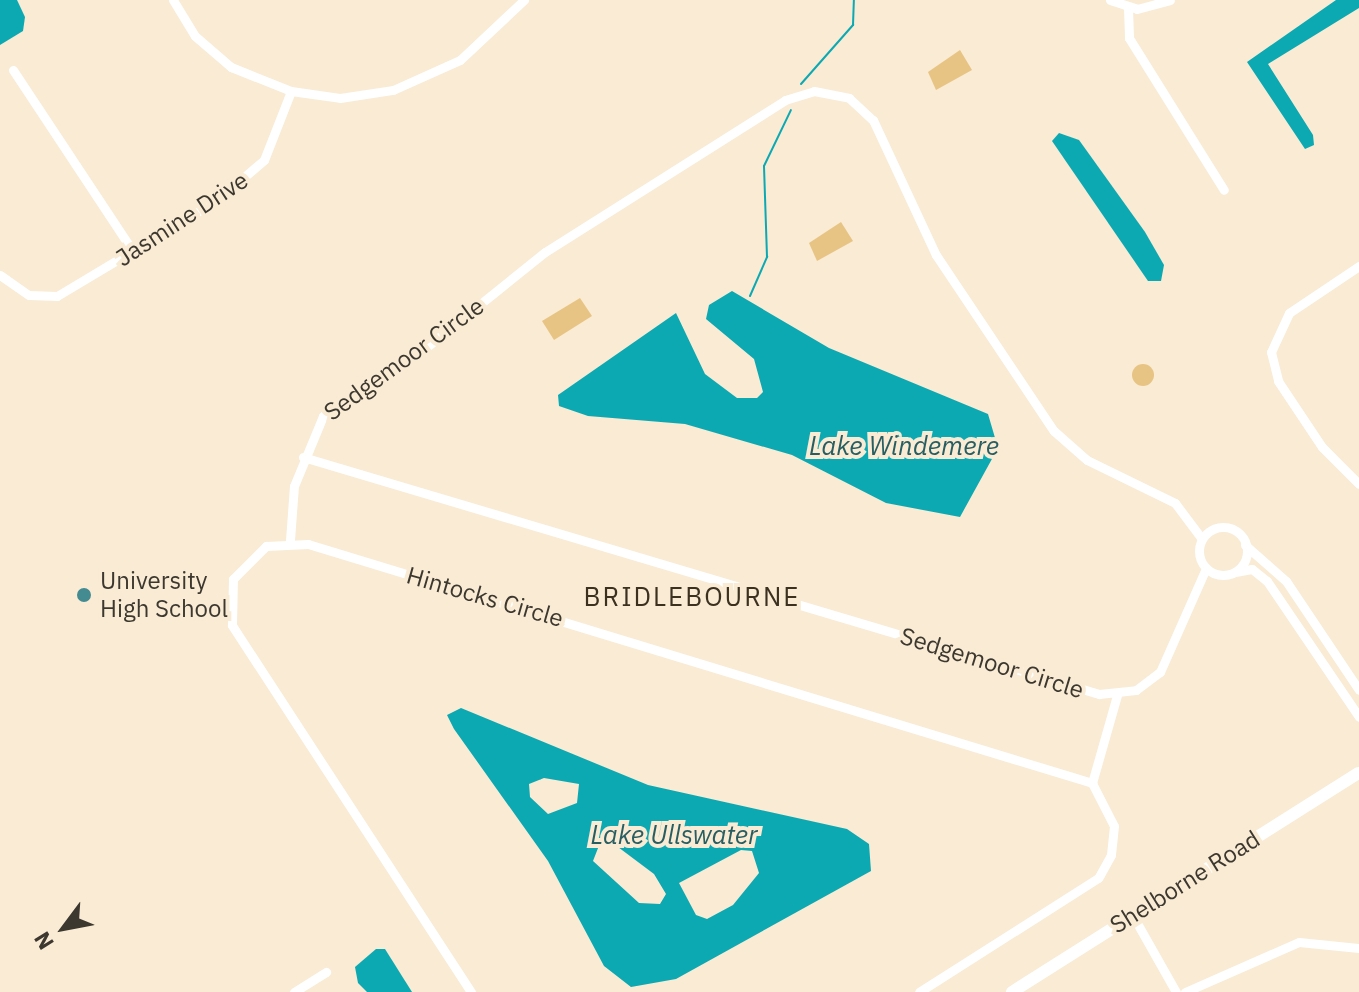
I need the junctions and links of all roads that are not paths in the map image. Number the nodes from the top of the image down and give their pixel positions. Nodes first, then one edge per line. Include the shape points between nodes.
1 (173, 0) edge
2 (522, 0) edge
3 (1110, 0) edge
4 (1170, 0) edge
5 (1128, 8) junction
6 (13, 70) dead end
7 (291, 91) junction
8 (1224, 190) dead end
9 (133, 251) junction
10 (1359, 266) edge
11 (0, 275) edge
12 (303, 457) junction
13 (1359, 484) edge
14 (1202, 539) junction
15 (290, 540) junction
16 (1245, 545) junction
17 (1206, 568) junction
18 (1235, 572) junction
19 (1359, 690) edge
20 (1117, 695) junction
21 (1359, 717) edge
22 (1359, 773) edge
23 (1092, 783) junction
24 (1133, 916) junction
25 (1359, 948) edge
26 (326, 972) dead end
27 (294, 992) edge
28 (471, 992) edge
29 (919, 992) edge
30 (1012, 992) edge
31 (1176, 992) edge
32 (1185, 992) edge

1 - 7 street via 215,56
2 - 7 street via 471,53 411,84 351,97
3 - 5 street
4 - 5 street
5 - 8 street via 1129,38
6 - 9 street
7 - 9 street, Jasmine Drive via 278,134 253,174
9 - 11 street, Jasmine Drive via 68,292 29,295
10 - 13 street via 1284,318 1271,362 1322,447
12 - 14 street, Sedgemoor Circle via 323,416 423,350 545,252 785,100 828,91 857,103 873,120 936,255 1054,431 1087,460 1175,503
12 - 15 street
12 - 20 street, Sedgemoor Circle
14 - 16 street via 1229,529
14 - 17 street
15 - 23 street, Hintocks Circle
15 - 28 street via 260,549 238,570 228,598 232,625
16 - 18 street
16 - 19 street via 1286,581
17 - 18 street
17 - 20 street, Sedgemoor Circle via 1193,585 1164,667 1141,687
18 - 21 street via 1252,569 1275,589
20 - 23 street
22 - 24 street, Shelborne Road
23 - 29 street via 1114,826 1111,855 1098,878
24 - 30 street, Shelborne Road
24 - 31 street
25 - 32 street via 1299,942
26 - 27 street

